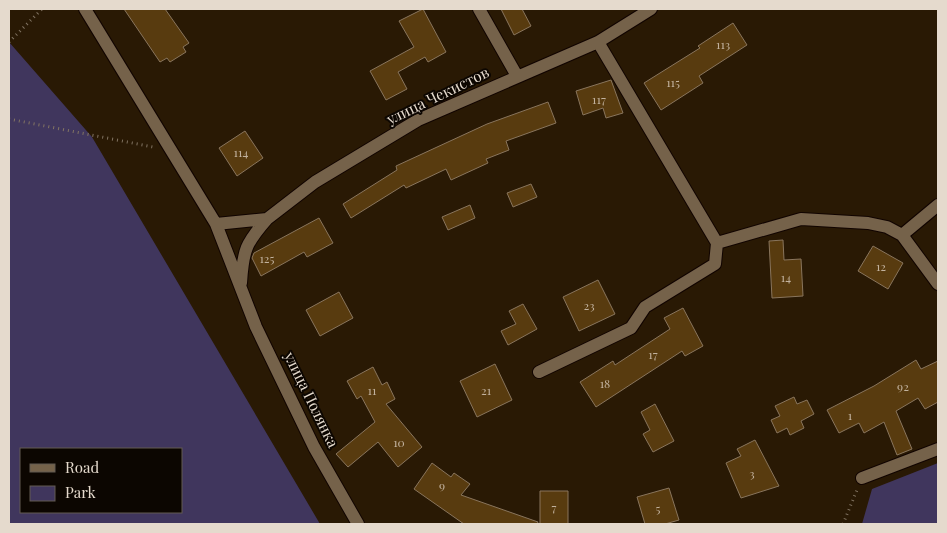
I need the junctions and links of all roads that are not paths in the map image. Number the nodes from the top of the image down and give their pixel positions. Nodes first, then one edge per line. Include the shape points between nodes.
1 (85, 9) edge
2 (479, 9) edge
3 (651, 9) edge
4 (598, 42) junction
5 (517, 76) junction
6 (938, 205) edge
7 (267, 219) junction
8 (216, 224) junction
9 (902, 235) junction
10 (717, 243) junction
11 (938, 284) edge
12 (241, 288) junction
13 (539, 372) dead end
14 (938, 449) edge
15 (862, 478) road end
16 (358, 524) edge

1 - 8 street, улица Полянка
2 - 5 street
3 - 4 street, улица Чекистов
4 - 5 street, улица Чекистов
4 - 10 street
5 - 7 street, улица Чекистов via 418,120 315,182
6 - 9 street
7 - 8 street
7 - 12 street, улица Чекистов via 249,240 242,263
8 - 12 street, улица Полянка
9 - 10 street via 887,227 868,223 801,219
9 - 11 street
10 - 13 street via 716,264 645,308 631,328
12 - 16 street, улица Полянка via 256,327 314,448
14 - 15 street

